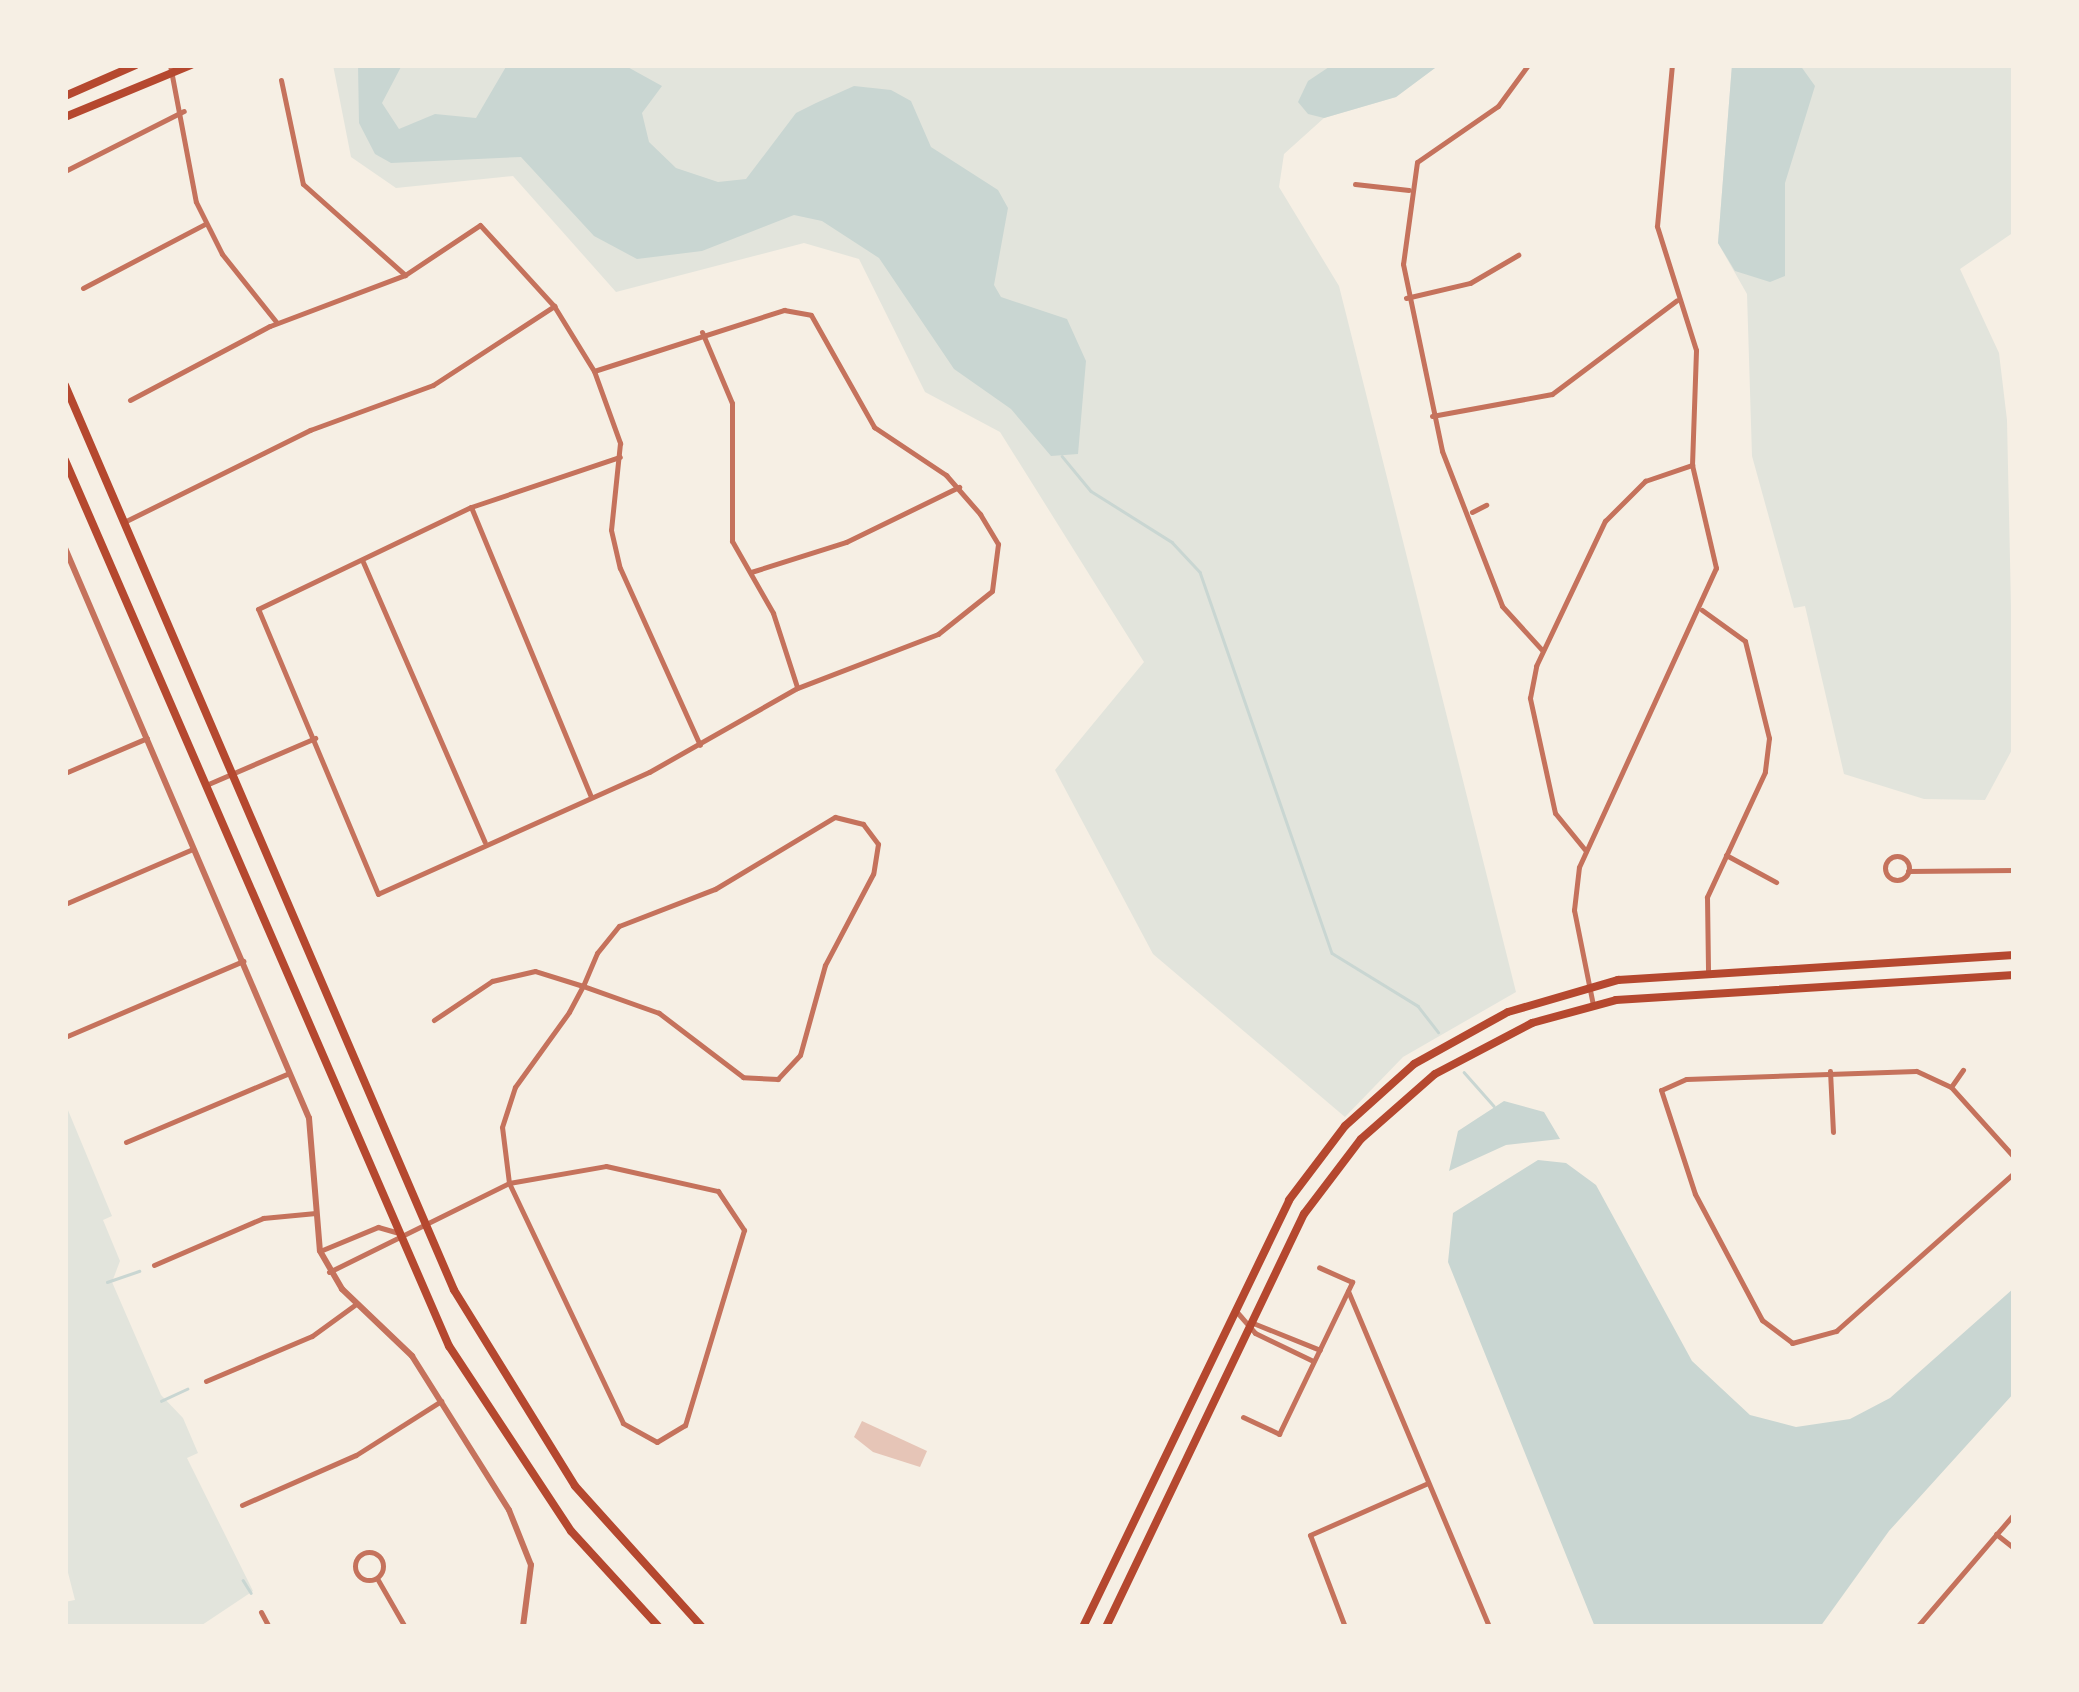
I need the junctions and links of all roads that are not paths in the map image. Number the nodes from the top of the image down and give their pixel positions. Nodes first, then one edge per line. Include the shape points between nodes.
1 (136, 65) edge
2 (191, 65) edge
3 (1528, 65) edge
4 (1672, 65) edge
5 (171, 69) edge
6 (281, 80) dead end
7 (65, 96) edge
8 (184, 111) junction
9 (65, 117) edge
10 (65, 171) edge
11 (1355, 184) dead end
12 (1409, 190) junction
13 (205, 224) junction
14 (1518, 254) dead end
15 (405, 275) junction
16 (83, 288) dead end
17 (1406, 298) junction
18 (1678, 300) junction
19 (554, 306) junction
20 (277, 323) junction
21 (702, 332) junction
22 (594, 371) junction
23 (65, 385) edge
24 (130, 400) dead end
25 (1432, 416) junction
26 (620, 457) junction
27 (65, 460) edge
28 (1692, 465) junction
29 (959, 488) junction
30 (1486, 505) dead end
31 (471, 507) junction
32 (1472, 512) junction
33 (124, 522) junction
34 (65, 548) edge
35 (363, 562) junction
36 (750, 572) junction
37 (1702, 610) junction
38 (1542, 650) junction
39 (797, 688) junction
40 (316, 737) junction
41 (147, 738) junction
42 (700, 745) junction
43 (65, 773) edge
44 (232, 774) junction
45 (203, 786) junction
46 (592, 796) junction
47 (485, 842) junction
48 (193, 849) junction
49 (1586, 851) junction
50 (1726, 856) junction
51 (2014, 870) edge
52 (1908, 872) junction
53 (1776, 882) dead end
54 (65, 904) edge
55 (2014, 955) edge
56 (243, 961) junction
57 (1708, 972) junction
58 (2014, 974) edge
59 (583, 986) junction
60 (1589, 986) junction
61 (1593, 1005) junction
62 (434, 1020) dead end
63 (65, 1036) edge
64 (1963, 1070) dead end
65 (1830, 1071) junction
66 (289, 1073) junction
67 (1952, 1087) junction
68 (1833, 1132) dead end
69 (126, 1142) dead end
70 (2014, 1157) edge
71 (2014, 1173) edge
72 (509, 1183) junction
73 (316, 1213) junction
74 (421, 1220) junction
75 (396, 1232) junction
76 (320, 1251) junction
77 (154, 1265) dead end
78 (1319, 1267) dead end
79 (329, 1272) junction
80 (1348, 1291) junction
81 (356, 1304) junction
82 (1234, 1309) junction
83 (1250, 1324) junction
84 (1320, 1350) junction
85 (1314, 1362) junction
86 (206, 1381) dead end
87 (440, 1401) junction
88 (1243, 1417) dead end
89 (1428, 1483) junction
90 (242, 1505) dead end
91 (2014, 1514) edge
92 (1996, 1534) junction
93 (2014, 1548) edge
94 (378, 1580) junction
95 (261, 1612) dead end
96 (269, 1627) edge
97 (405, 1627) edge
98 (523, 1627) edge
99 (660, 1627) edge
100 (702, 1627) edge
101 (1083, 1627) edge
102 (1106, 1627) edge
103 (1345, 1627) edge
104 (1489, 1627) edge
105 (1917, 1627) edge

1 - 7 main road
2 - 5 main road
3 - 12 street via 1498,106 1423,155
4 - 18 street via 1657,226
5 - 8 street
5 - 9 main road
6 - 15 street via 302,184
8 - 10 street
8 - 13 street
11 - 12 street
12 - 17 street
13 - 16 street
13 - 20 street
14 - 17 street via 1470,283
15 - 19 street via 480,225
15 - 20 street
17 - 25 street
18 - 25 street via 1552,394
18 - 28 street via 1696,350
19 - 22 street
19 - 33 street via 433,385 310,430
20 - 24 street
21 - 22 street
21 - 29 street via 784,310 811,315 874,428
21 - 36 street via 732,404 727,520
22 - 26 street
23 - 33 main road
25 - 32 street
26 - 31 street
26 - 42 street via 612,530 620,568
27 - 45 main road
28 - 37 street via 1716,568
28 - 38 street via 1645,481 1605,521
29 - 36 street via 846,542
29 - 39 street via 998,544 992,591 938,634
30 - 32 street
31 - 35 street
31 - 46 street
32 - 38 street via 1502,606
33 - 44 main road
34 - 41 street
35 - 40 street via 258,609
35 - 47 street
36 - 39 street
37 - 49 street
37 - 50 street via 1745,641 1769,738 1765,772
38 - 49 street via 1530,698 1542,755 1560,829
39 - 42 street
40 - 44 street
40 - 47 street via 378,894
41 - 43 street
41 - 48 street
42 - 46 street
44 - 45 street
44 - 74 main road
45 - 75 main road
46 - 47 street
48 - 54 street
48 - 56 street
49 - 60 street via 1574,888
50 - 53 street
50 - 57 street via 1707,897
51 - 52 street
52 - 52 street via 1900,856 1885,866 1896,880
55 - 57 main road
56 - 63 street
56 - 66 street
57 - 60 main road
58 - 61 main road
59 - 59 street via 660,1013 743,1077 778,1079 800,1055 825,965 878,862 872,832 835,817 726,884 635,916 606,938
59 - 62 street via 520,970
59 - 72 street via 514,1087 502,1128
60 - 61 street
60 - 82 main road via 1464,1033 1373,1099 1304,1178
61 - 83 main road via 1482,1046 1378,1122 1318,1192
64 - 67 street
65 - 67 street via 1916,1071
65 - 68 street
65 - 71 street via 1686,1080 1661,1090 1683,1167 1755,1308 1781,1338 1802,1344 1836,1330
66 - 69 street
66 - 73 street via 314,1134
67 - 70 street
72 - 72 street via 623,1423 645,1441 674,1436 742,1247 732,1202 606,1166
72 - 74 street
73 - 76 street
73 - 77 street via 263,1218
74 - 75 street
74 - 100 main road via 492,1362 575,1486
75 - 76 street via 378,1228
75 - 79 street via 384,1249
75 - 99 main road via 509,1446
76 - 79 street
78 - 80 street via 1352,1282
79 - 81 street
80 - 84 street
80 - 89 street
81 - 86 street via 312,1336
81 - 87 street via 412,1356
82 - 83 street
82 - 101 main road
83 - 84 street
83 - 85 street
83 - 102 main road
84 - 85 street
85 - 88 street via 1279,1434
87 - 90 street via 356,1455
87 - 98 street via 523,1538 532,1578
89 - 103 street via 1310,1534
89 - 104 street
91 - 92 street
92 - 93 street
92 - 105 street
94 - 94 street via 379,1560 361,1552 358,1569
94 - 97 street
95 - 96 street

